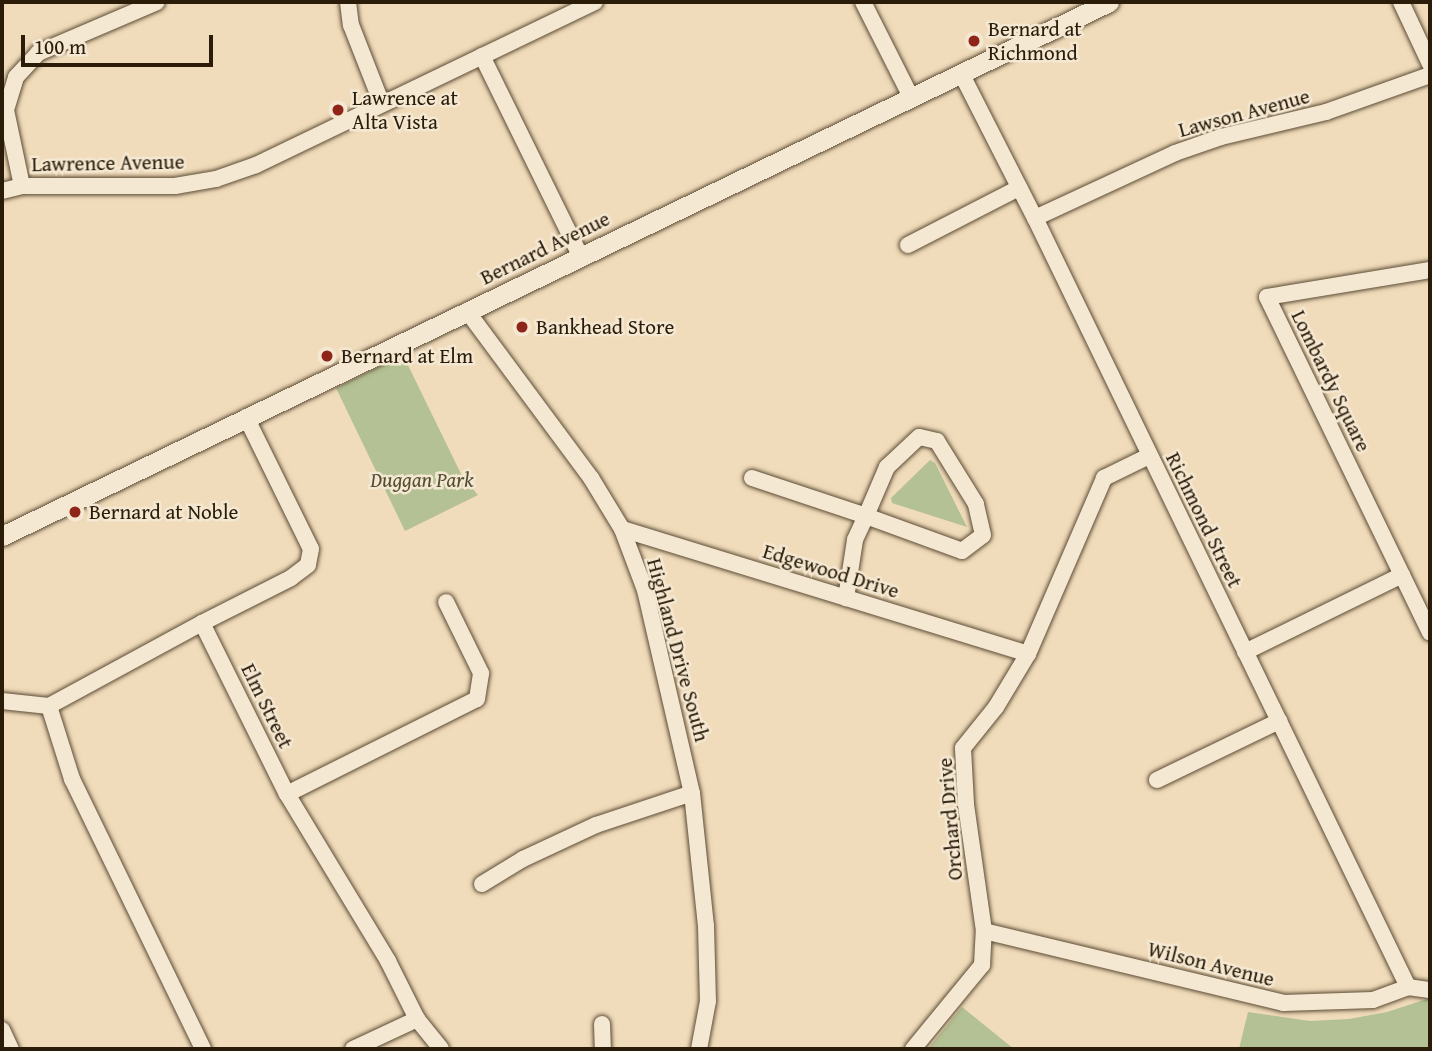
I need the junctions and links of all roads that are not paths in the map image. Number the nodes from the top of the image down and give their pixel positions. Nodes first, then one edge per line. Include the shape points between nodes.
1 (157, 2) edge
2 (348, 2) edge
3 (595, 2) edge
4 (863, 2) edge
5 (1109, 2) edge
6 (1401, 2) edge
7 (481, 56) junction
8 (1430, 64) edge
9 (961, 73) junction
10 (1430, 75) edge
11 (911, 97) junction
12 (382, 104) junction
13 (22, 186) junction
14 (1019, 188) junction
15 (2, 191) edge
16 (1035, 218) junction
17 (908, 246) dead end
18 (580, 255) junction
19 (1430, 270) edge
20 (467, 311) junction
21 (246, 417) junction
22 (1149, 456) junction
23 (752, 478) dead end
24 (866, 516) junction
25 (622, 529) junction
26 (2, 536) edge
27 (1402, 575) junction
28 (846, 598) junction
29 (446, 602) dead end
30 (202, 623) junction
31 (1430, 632) edge
32 (1245, 652) junction
33 (1028, 654) junction
34 (2, 701) edge
35 (49, 706) junction
36 (1279, 721) junction
37 (1157, 780) dead end
38 (692, 793) junction
39 (287, 794) junction
40 (482, 884) dead end
41 (984, 931) junction
42 (1408, 987) junction
43 (1430, 990) edge
44 (416, 1019) junction
45 (602, 1024) dead end
46 (2, 1030) edge
47 (11, 1049) edge
48 (203, 1049) edge
49 (353, 1049) edge
50 (441, 1049) edge
51 (603, 1049) edge
52 (699, 1049) edge
53 (912, 1049) edge

1 - 13 street via 38,53 16,77 6,110
2 - 12 street via 351,25
3 - 7 street, Lawrence Avenue
4 - 11 street
5 - 9 street, Bernard Avenue
6 - 8 street
7 - 12 street, Lawrence Avenue
7 - 18 street
9 - 11 street, Bernard Avenue
9 - 14 street, Richmond Street
10 - 16 street, Lawson Avenue via 1326,112 1186,149
11 - 18 street, Bernard Avenue
12 - 13 street, Lawrence Avenue via 256,165 216,179 175,186
13 - 15 street, Lawrence Avenue
14 - 16 street, Richmond Street
14 - 17 street
16 - 22 street, Richmond Street
18 - 20 street, Bernard Avenue
19 - 27 street, Lombardy Square via 1267,297
20 - 21 street, Bernard Avenue
20 - 25 street, Highland Drive South
21 - 26 street, Bernard Avenue
21 - 30 street via 311,549 307,565 291,578
22 - 32 street, Richmond Street
22 - 33 street, Orchard Drive via 1104,478
23 - 24 street
24 - 24 street via 887,467 919,437 937,441 976,504 983,535 962,551
24 - 28 street via 855,540
25 - 28 street, Edgewood Drive
25 - 38 street, Highland Drive South via 645,590
27 - 31 street, Lombardy Square
27 - 32 street
28 - 33 street, Edgewood Drive
29 - 39 street via 481,673 477,699
30 - 35 street
30 - 39 street, Elm Street
32 - 36 street, Richmond Street
33 - 41 street, Orchard Drive via 996,707 963,748
34 - 35 street
35 - 48 street via 72,779
36 - 37 street
36 - 42 street, Richmond Street
38 - 40 street via 596,825
38 - 52 street, Highland Drive South via 708,976
39 - 44 street, Elm Street via 388,961
41 - 42 street, Wilson Avenue via 1283,1003 1373,1000
41 - 53 street, Orchard Drive via 982,965
42 - 43 street, Wilson Avenue
44 - 49 street
44 - 50 street, Elm Street
45 - 51 street
46 - 47 street

